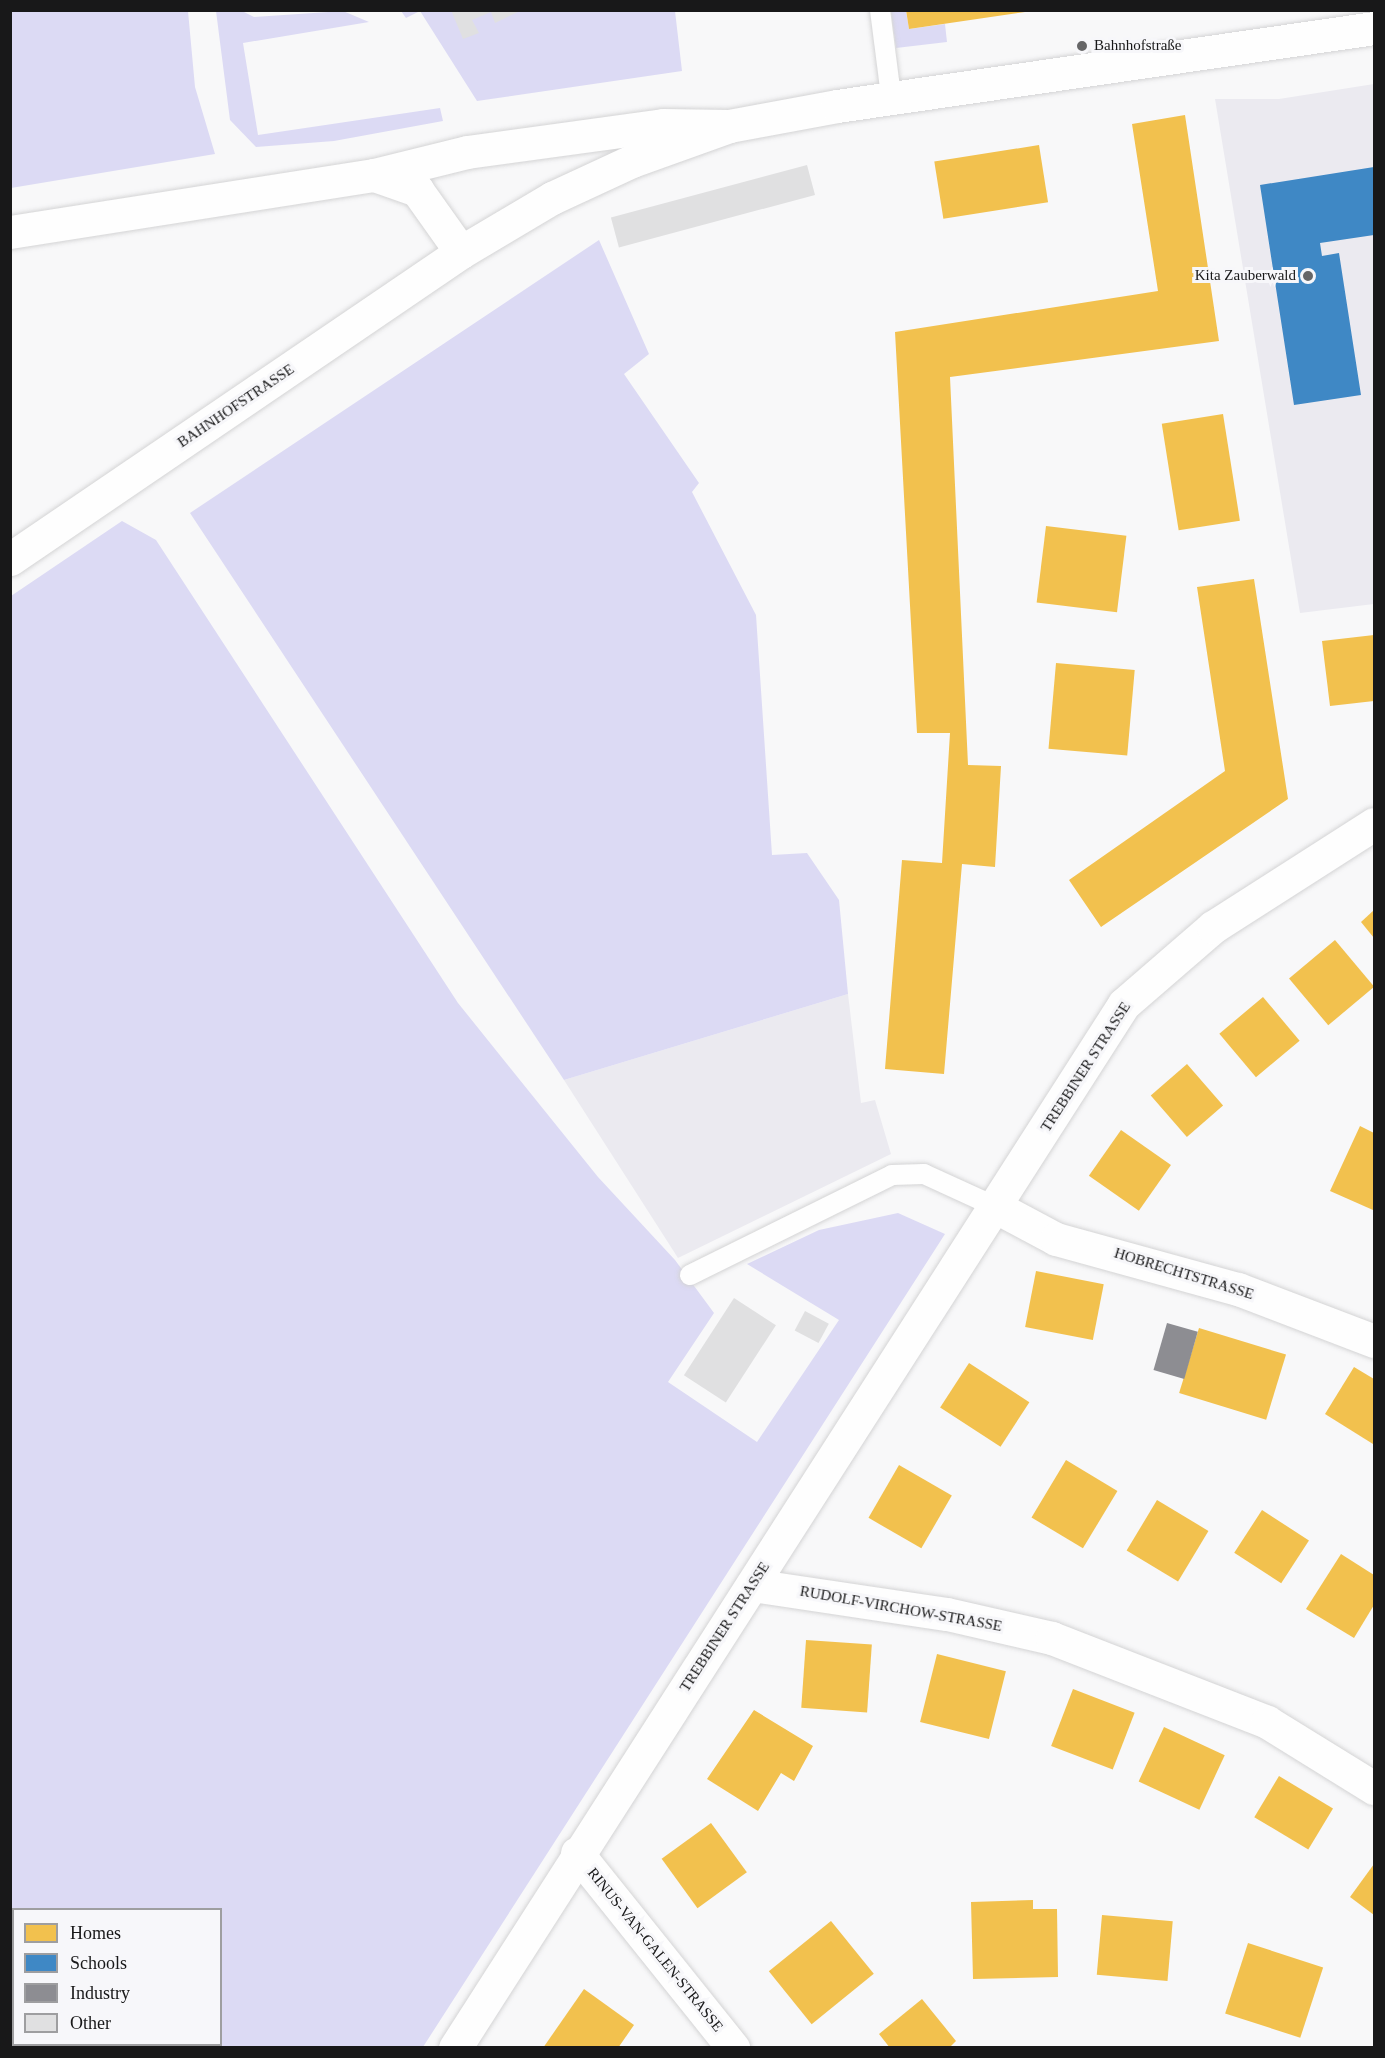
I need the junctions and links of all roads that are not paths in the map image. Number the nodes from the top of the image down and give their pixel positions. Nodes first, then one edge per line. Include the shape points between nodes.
1 (880, 10) edge
2 (1374, 28) edge
3 (891, 96) junction
4 (729, 126) junction
5 (374, 175) junction
6 (10, 232) edge
7 (461, 252) junction
8 (10, 559) edge
9 (1374, 824) edge
10 (996, 1207) junction
11 (690, 1275) dead end
12 (1374, 1341) edge
13 (752, 1585) junction
14 (1374, 1788) edge
15 (577, 1853) junction
16 (455, 2048) edge
17 (733, 2048) edge

1 - 3 lane
2 - 3 street, BAHNHOFSTRASSE
3 - 4 street, BAHNHOFSTRASSE
4 - 5 street, BAHNHOFSTRASSE via 663,125 467,152
4 - 7 street, BAHNHOFSTRASSE via 602,175
5 - 6 street, BAHNHOFSTRASSE
5 - 7 street, BAHNHOFSTRASSE via 417,190
7 - 8 street, BAHNHOFSTRASSE
9 - 10 street, TREBBINER STRASSE via 1213,927 1124,1004
10 - 11 lane via 924,1174 892,1175
10 - 12 street, HOBRECHTSTRASSE via 1056,1239 1238,1289
10 - 13 street, TREBBINER STRASSE
13 - 14 street, RUDOLF-VIRCHOW-STRASSE via 947,1614 1052,1638 1268,1722
13 - 15 street, TREBBINER STRASSE
15 - 16 street, TREBBINER STRASSE
15 - 17 street, RINUS-VAN-GALEN-STRASSE

